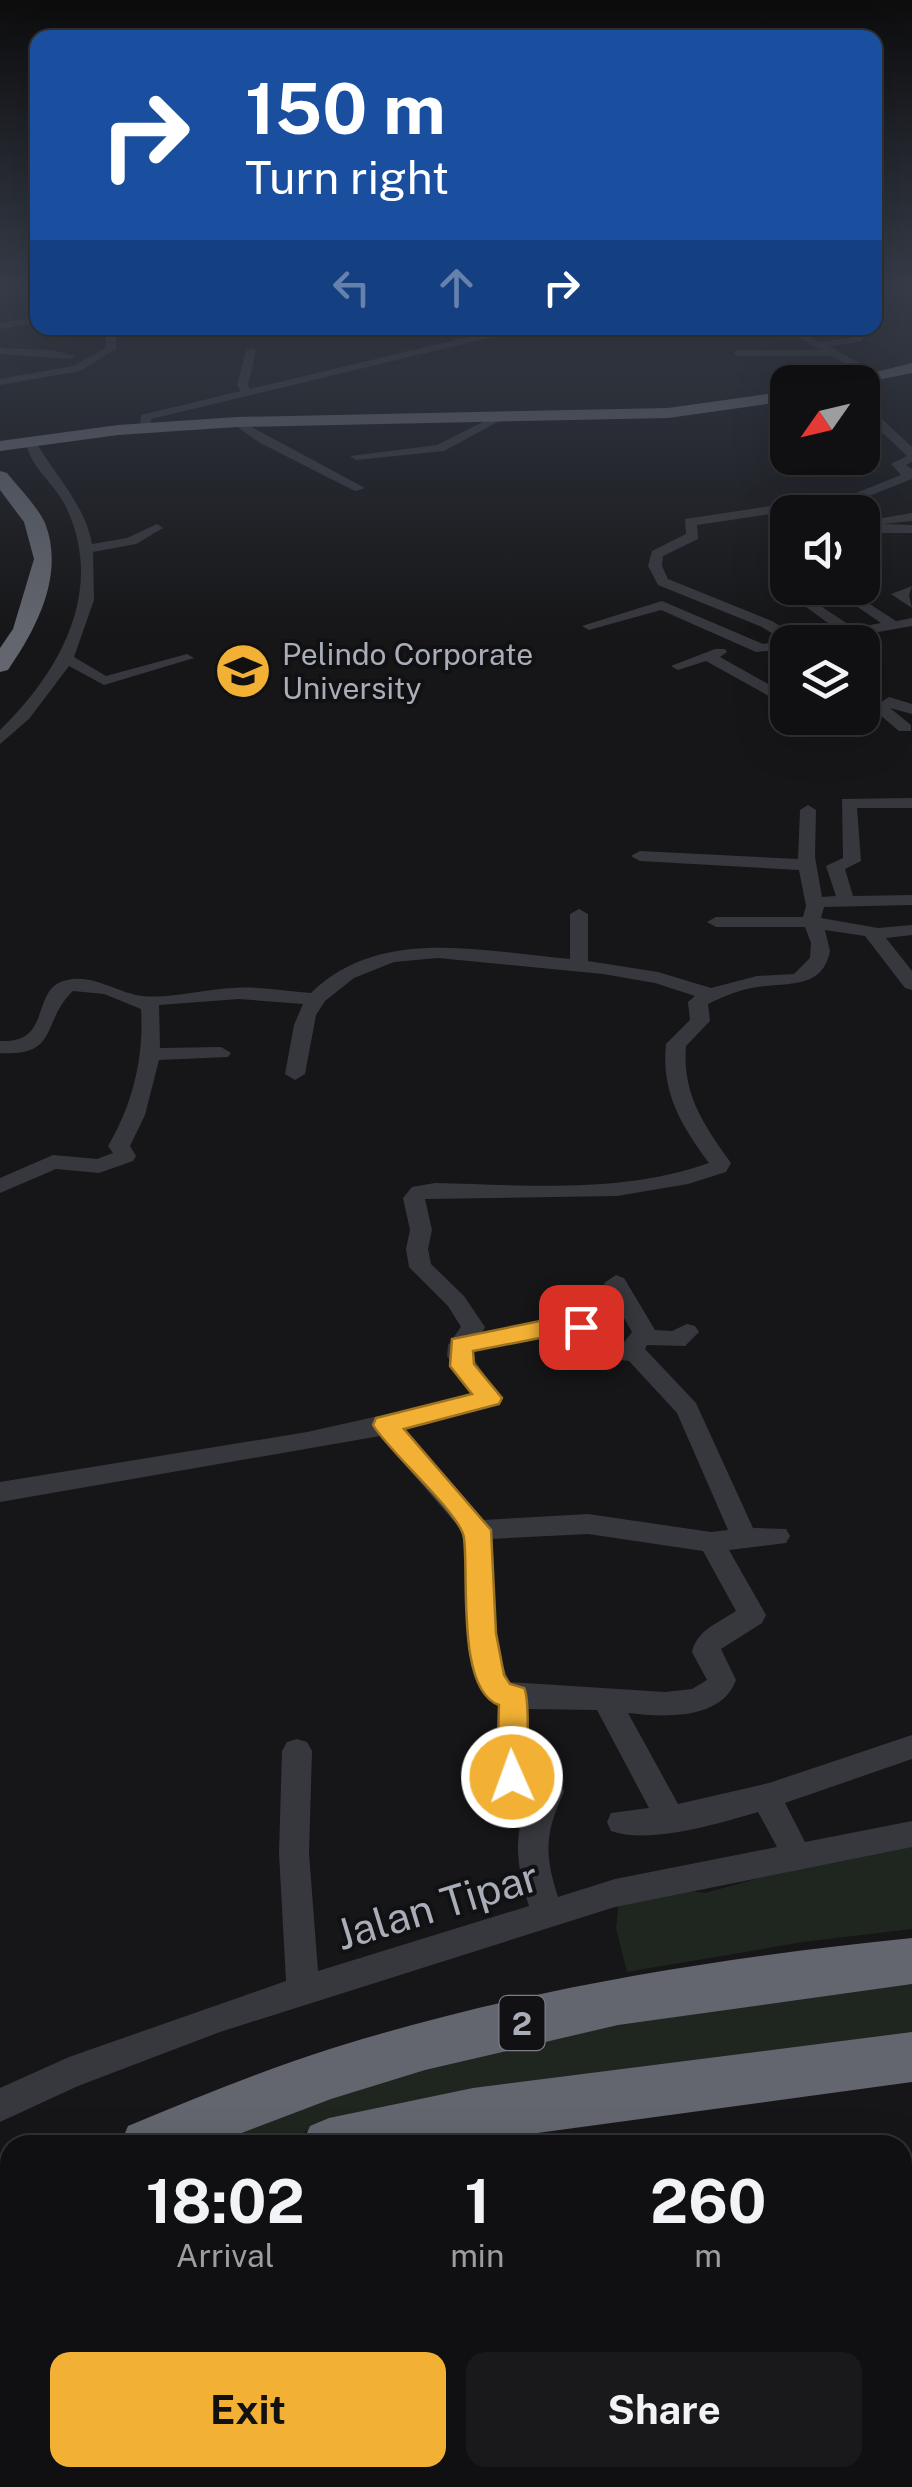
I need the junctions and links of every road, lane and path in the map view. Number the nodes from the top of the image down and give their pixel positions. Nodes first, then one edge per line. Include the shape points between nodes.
1 (213, 402) edge
2 (745, 402) edge
3 (497, 419) junction
4 (236, 422) junction
5 (880, 424) edge
6 (146, 428) junction
7 (34, 441) junction
8 (0, 443) edge
9 (356, 456) dead end
10 (912, 456) edge
11 (0, 477) edge
12 (359, 488) dead end
13 (860, 495) edge
14 (3, 496) edge
15 (770, 510) edge
16 (912, 517) edge
17 (157, 528) dead end
18 (912, 530) edge
19 (87, 548) junction
20 (36, 576) junction
21 (912, 590) edge
22 (912, 604) edge
23 (812, 605) edge
24 (862, 605) edge
25 (912, 622) edge
26 (840, 625) edge
27 (893, 625) junction
28 (589, 626) dead end
29 (770, 626) edge
30 (880, 628) edge
31 (752, 643) junction
32 (770, 648) edge
33 (187, 658) dead end
34 (711, 658) junction
35 (70, 660) junction
36 (0, 665) edge
37 (678, 666) dead end
38 (770, 690) edge
39 (912, 709) edge
40 (905, 728) dead end
41 (0, 739) edge
42 (912, 804) edge
43 (808, 810) dead end
44 (640, 856) dead end
45 (807, 865) junction
46 (846, 900) junction
47 (912, 900) edge
48 (812, 913) junction
49 (580, 914) dead end
50 (716, 922) dead end
51 (912, 930) edge
52 (875, 934) junction
53 (579, 964) junction
54 (910, 980) edge
55 (711, 995) junction
56 (316, 999) junction
57 (143, 1001) junction
58 (0, 1046) edge
59 (221, 1053) dead end
60 (150, 1054) junction
61 (295, 1074) dead end
62 (0, 1186) edge
63 (616, 1283) dead end
64 (687, 1332) dead end
65 (639, 1344) junction
66 (460, 1345) junction
67 (385, 1425) junction
68 (0, 1492) edge
69 (478, 1530) junction
70 (777, 1536) dead end
71 (745, 1539) junction
72 (710, 1542) junction
73 (514, 1696) junction
74 (604, 1698) junction
75 (912, 1747) edge
76 (296, 1751) dead end
77 (765, 1795) junction
78 (670, 1818) junction
79 (622, 1822) dead end
80 (912, 1834) edge
81 (798, 1858) junction
82 (550, 1916) junction
83 (912, 1961) edge
84 (303, 1991) junction
85 (912, 2057) edge
86 (0, 2104) edge
87 (171, 2135) edge
88 (375, 2135) edge

1 - 6 street via 145,417
2 - 3 highway via 668,413
3 - 4 highway
3 - 9 street via 440,448
4 - 6 highway
4 - 12 street
5 - 10 street
6 - 7 highway
7 - 8 highway
7 - 19 street via 38,465 70,502
10 - 13 street via 896,464 910,476
11 - 20 highway via 38,531 44,559
14 - 20 highway via 26,533
15 - 29 street via 690,522 692,536 658,554 655,566 662,582
16 - 18 street via 871,521 883,530
17 - 19 street
19 - 35 street via 92,565
20 - 36 highway via 24,629
21 - 22 street via 898,594
23 - 26 street
24 - 27 street
25 - 27 street
27 - 30 street
28 - 31 street via 662,605
31 - 32 street
31 - 34 street
33 - 35 street via 104,681
34 - 37 street
34 - 38 street
35 - 41 street
39 - 40 street via 890,702 880,708
42 - 46 street via 848,804 852,861 835,866
43 - 45 street
44 - 45 street
45 - 48 street
46 - 47 street
46 - 48 street
48 - 50 street
48 - 52 street
48 - 55 street via 821,951 807,975
49 - 53 street
51 - 52 street
52 - 54 street
53 - 55 street via 675,981
53 - 56 street via 409,953 350,972
55 - 66 street via 698,1002 700,1021 676,1044 674,1080 684,1115 718,1167 588,1191 434,1190 414,1198 420,1268 473,1327
56 - 57 street via 239,993
56 - 61 street via 301,1025 305,1050
57 - 58 street via 69,985 32,1044
57 - 60 street via 152,1011
59 - 60 street
60 - 62 street via 119,1146 122,1159 100,1166 53,1162
63 - 65 street via 640,1319
64 - 65 street via 678,1340
65 - 66 street via 621,1355 604,1350 573,1324
65 - 71 street via 688,1408
66 - 67 street via 462,1366 490,1398
67 - 68 street
67 - 69 street
69 - 72 street via 588,1524
69 - 73 street via 487,1665 496,1690
70 - 71 street
71 - 72 street
72 - 74 street via 752,1616 708,1643 720,1686 700,1698 661,1704
73 - 74 street
73 - 82 street via 512,1777 546,1778 549,1792 534,1832 538,1887
74 - 78 street
75 - 77 street
76 - 84 street
77 - 78 street
77 - 81 street
78 - 79 street
80 - 81 street, Jalan Tipar
81 - 82 street, Jalan Tipar via 666,1879
82 - 84 street, Jalan Tipar
83 - 87 highway, 2 via 569,2012 288,2086
84 - 86 street, Jalan Tipar via 176,2032
85 - 88 highway via 473,2114

